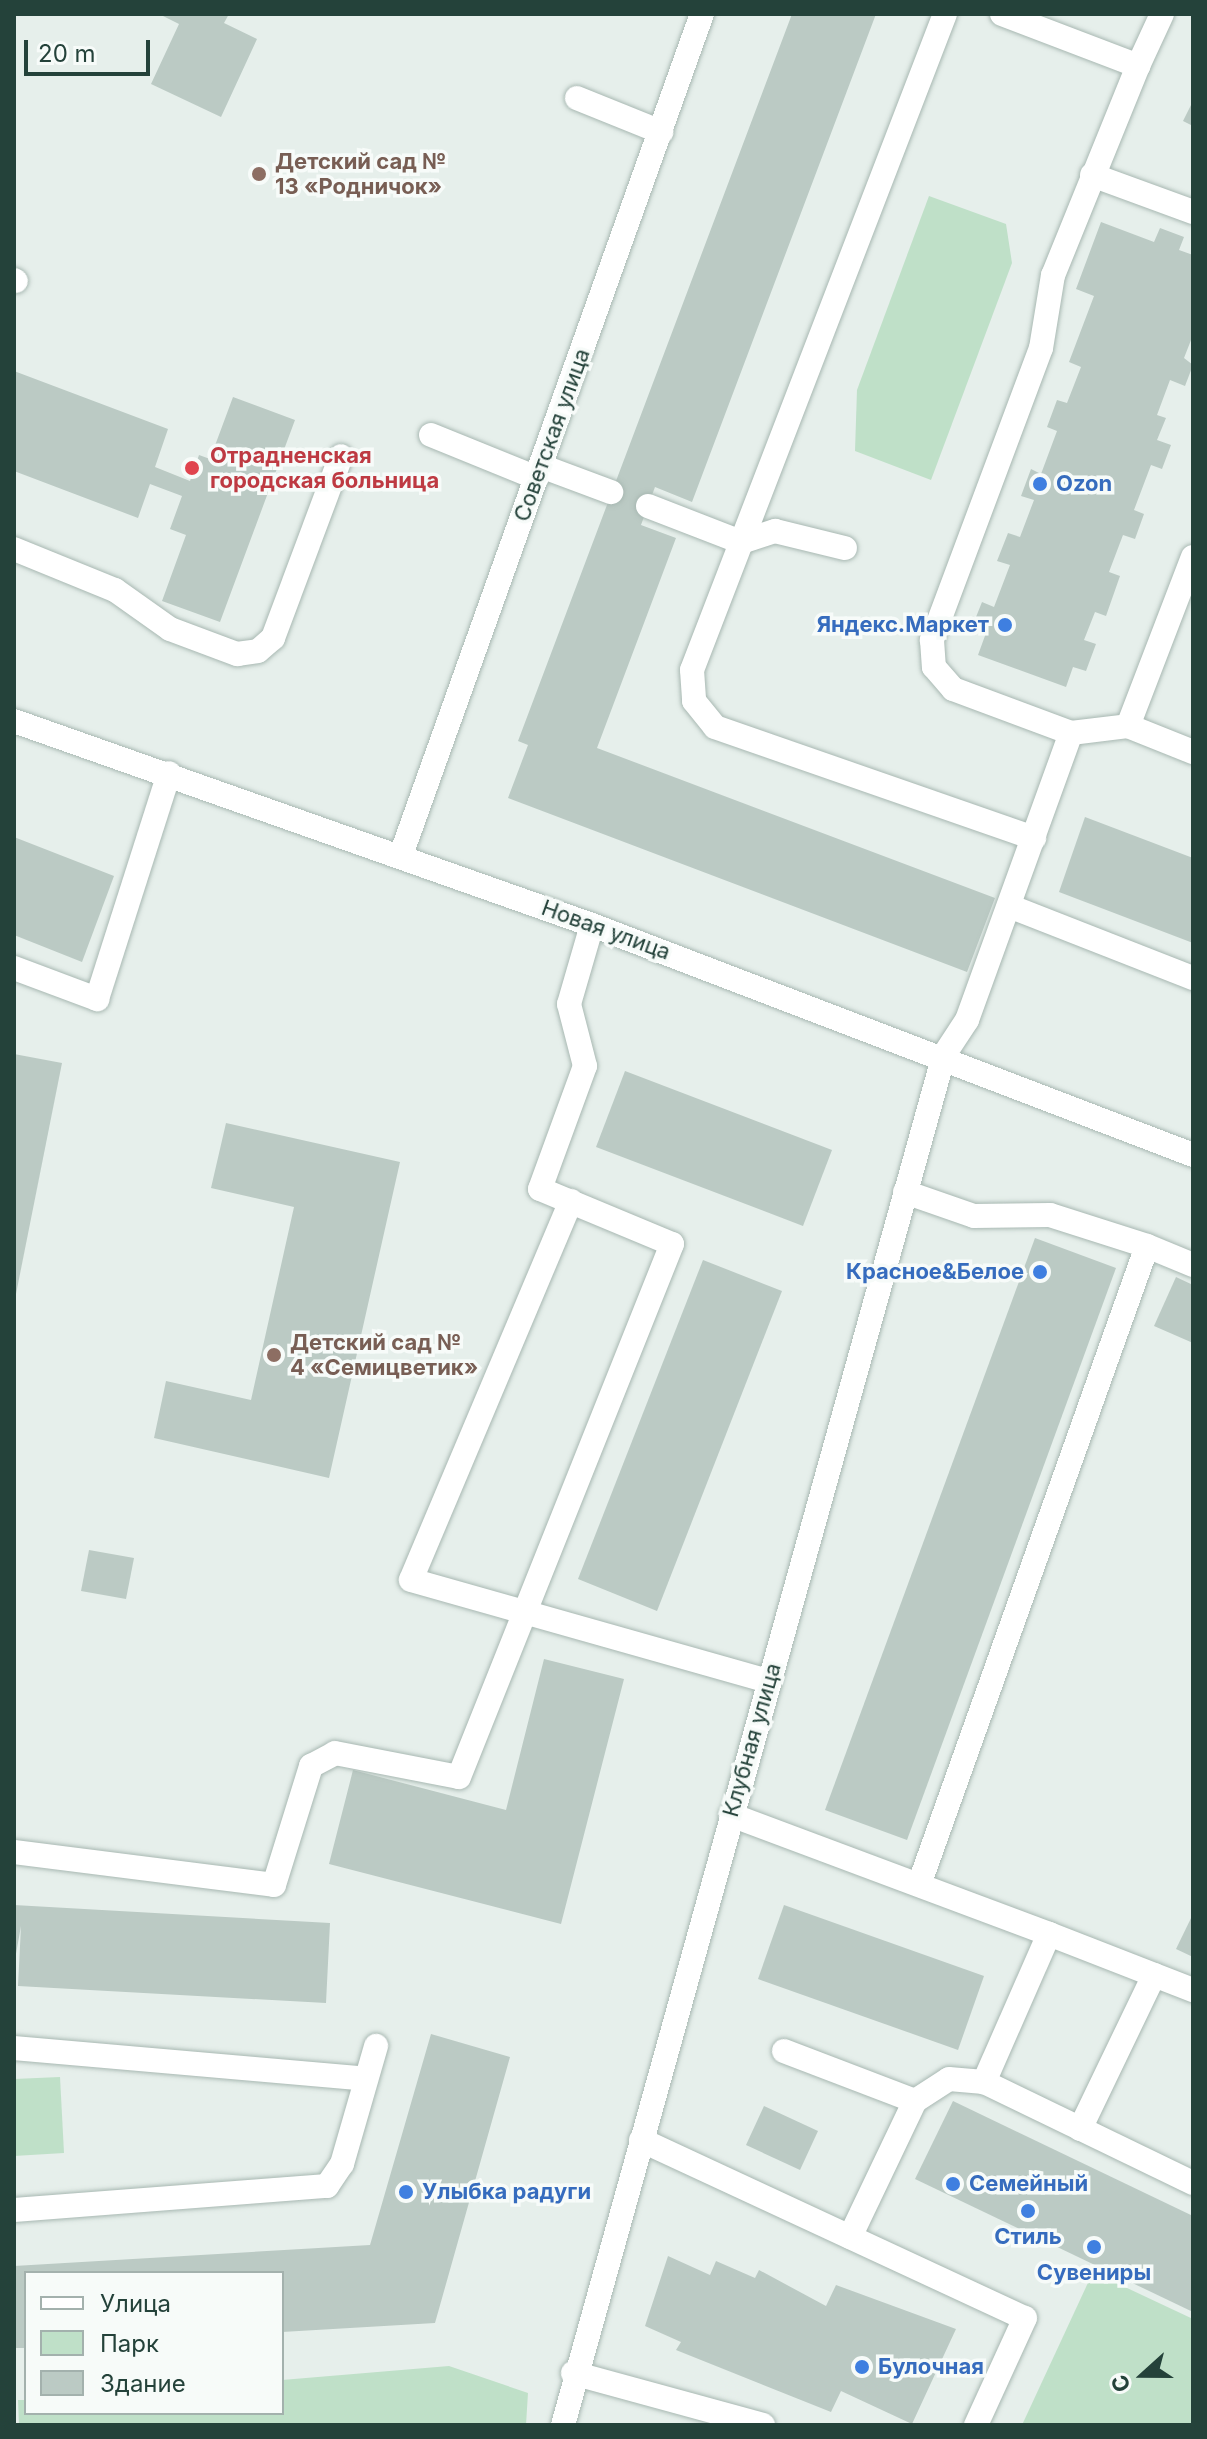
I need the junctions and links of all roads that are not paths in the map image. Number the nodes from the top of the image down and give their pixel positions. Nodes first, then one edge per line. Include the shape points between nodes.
1 (702, 14) edge
2 (945, 14) edge
3 (1002, 14) edge
4 (1162, 14) edge
5 (1138, 66) junction
6 (577, 98) dead end
7 (661, 132) junction
8 (1092, 175) junction
9 (1193, 212) edge
10 (431, 435) dead end
11 (341, 456) dead end
12 (539, 472) junction
13 (611, 492) dead end
14 (648, 506) dead end
15 (741, 542) junction
16 (845, 548) dead end
17 (14, 549) edge
18 (1193, 557) edge
19 (14, 721) edge
20 (1128, 726) junction
21 (1071, 733) junction
22 (1193, 752) edge
23 (169, 773) junction
24 (1034, 838) junction
25 (401, 855) junction
26 (1009, 906) junction
27 (592, 925) junction
28 (14, 968) edge
29 (1193, 978) edge
30 (944, 1055) junction
31 (1193, 1155) edge
32 (905, 1192) junction
33 (571, 1201) junction
34 (1147, 1246) junction
35 (1193, 1265) edge
36 (522, 1611) junction
37 (768, 1681) junction
38 (731, 1815) junction
39 (14, 1852) edge
40 (919, 1885) junction
41 (1049, 1934) junction
42 (1154, 1975) junction
43 (1193, 1990) edge
44 (376, 2046) dead end
45 (14, 2048) edge
46 (784, 2051) dead end
47 (366, 2079) junction
48 (984, 2082) junction
49 (915, 2101) junction
50 (1080, 2129) junction
51 (641, 2140) junction
52 (1193, 2183) edge
53 (14, 2210) edge
54 (850, 2237) junction
55 (573, 2373) junction
56 (563, 2425) edge
57 (763, 2425) edge
58 (976, 2425) edge

1 - 7 street, Советская улица
2 - 15 street
3 - 5 street
4 - 5 street
5 - 8 street
6 - 7 street
7 - 12 street, Советская улица
8 - 9 street
8 - 21 street via 1053,275 1041,348 932,640 934,667 953,689
10 - 12 street
11 - 17 street via 273,638 258,651 237,654 170,629 115,590
12 - 13 street
12 - 25 street, Советская улица
14 - 15 street
15 - 16 street via 775,531
15 - 24 street via 692,670 694,701 715,727
18 - 20 street
19 - 23 street, Новая улица
20 - 21 street
20 - 22 street
21 - 24 street, Клубная улица
23 - 25 street, Новая улица
23 - 28 street via 97,999
24 - 26 street, Клубная улица
25 - 27 street, Новая улица
26 - 29 street
26 - 30 street, Клубная улица via 967,1020
27 - 30 street, Новая улица
27 - 33 street via 569,1004 585,1066 540,1189
30 - 31 street, Новая улица
30 - 32 street, Клубная улица
32 - 34 street via 974,1216 1050,1215
32 - 37 street, Клубная улица
33 - 36 street via 672,1244
33 - 36 street via 411,1580
34 - 35 street
34 - 40 street
36 - 37 street
36 - 39 street via 459,1777 335,1753 311,1766 274,1885
37 - 38 street, Клубная улица
38 - 40 street
38 - 51 street, Клубная улица
40 - 41 street
41 - 42 street
41 - 48 street
42 - 43 street
42 - 50 street
44 - 47 street
45 - 47 street
46 - 49 street
47 - 53 street via 342,2164 327,2186
48 - 49 street via 949,2079
48 - 50 street
49 - 54 street
50 - 52 street
51 - 54 street
51 - 55 street, Клубная улица
54 - 58 street via 1025,2318
55 - 56 street, Клубная улица
55 - 57 street

